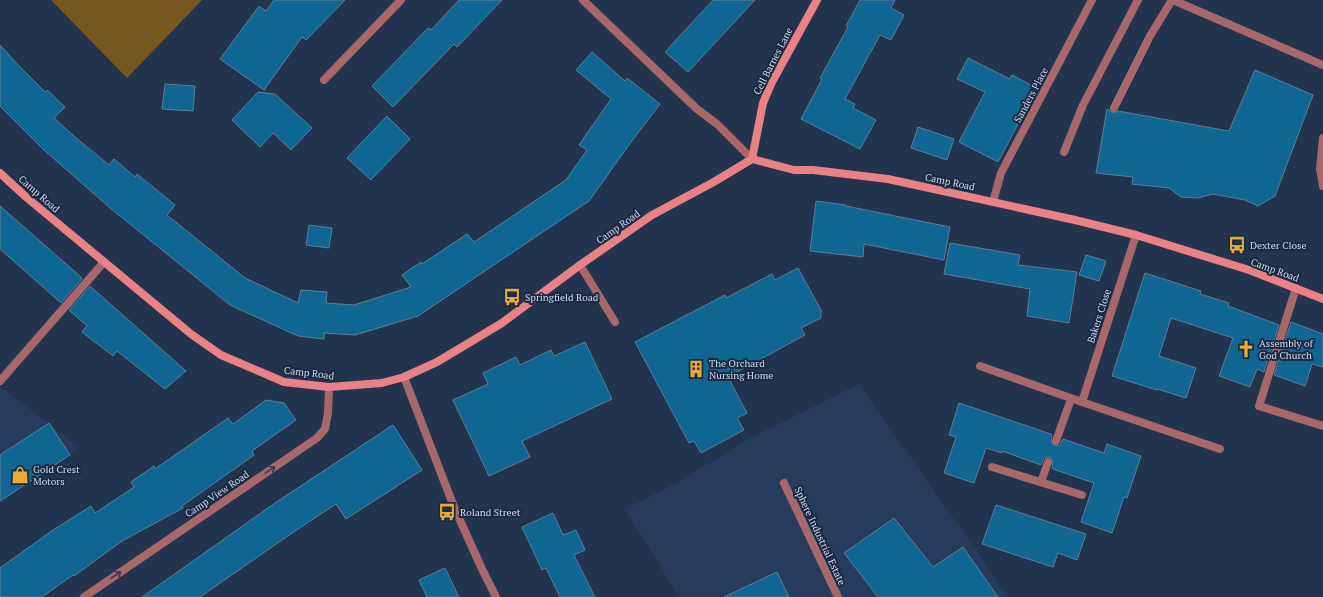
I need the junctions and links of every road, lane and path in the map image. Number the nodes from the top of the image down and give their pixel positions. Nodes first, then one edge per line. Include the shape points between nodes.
1 (401, 0) edge
2 (583, 0) edge
3 (817, 0) edge
4 (1092, 0) edge
5 (1138, 0) edge
6 (1172, 0) edge
7 (1323, 65) edge
8 (324, 80) dead end
9 (1114, 108) dead end
10 (1323, 138) edge
11 (1064, 152) dead end
12 (752, 159) junction
13 (0, 173) edge
14 (1323, 186) edge
15 (993, 202) junction
16 (1136, 235) junction
17 (104, 262) junction
18 (580, 265) junction
19 (1296, 288) junction
20 (1323, 299) edge
21 (615, 322) dead end
22 (980, 366) dead end
23 (404, 377) junction
24 (0, 381) edge
25 (330, 387) junction
26 (1071, 399) junction
27 (1082, 402) junction
28 (1323, 426) edge
29 (1056, 441) dead end
30 (1220, 450) dead end
31 (1048, 462) dead end
32 (992, 467) dead end
33 (1041, 482) junction
34 (784, 484) dead end
35 (1082, 495) dead end
36 (84, 597) edge
37 (496, 597) edge
38 (838, 597) edge

1 - 8 street
2 - 12 street via 697,109 718,124
3 - 12 street, Cell Barnes Lane via 762,103
4 - 15 street, Sanders Place via 1001,173
5 - 11 street via 1083,105
6 - 7 street
6 - 9 street via 1150,36
10 - 14 street via 1320,170
12 - 15 street, Camp Road via 794,170 888,179
12 - 18 street, Camp Road via 652,215
13 - 17 street, Camp Road
15 - 16 street, Camp Road
16 - 19 street, Camp Road via 1249,270
16 - 27 street, Bakers Close
17 - 24 street
17 - 25 street, Camp Road via 191,334 221,355 284,382
18 - 21 street
18 - 23 street, Camp Road via 502,323 437,362
19 - 20 street, Camp Road
19 - 28 street via 1259,406
22 - 26 street
23 - 25 street, Camp Road via 382,383
23 - 37 street via 454,507
36 -> 25 street, Camp View Road via 317,438 325,429
26 - 27 street
26 - 29 street
27 - 30 street
31 - 33 street
32 - 33 street
33 - 35 street
34 - 38 street, Sphere Industrial Estate

